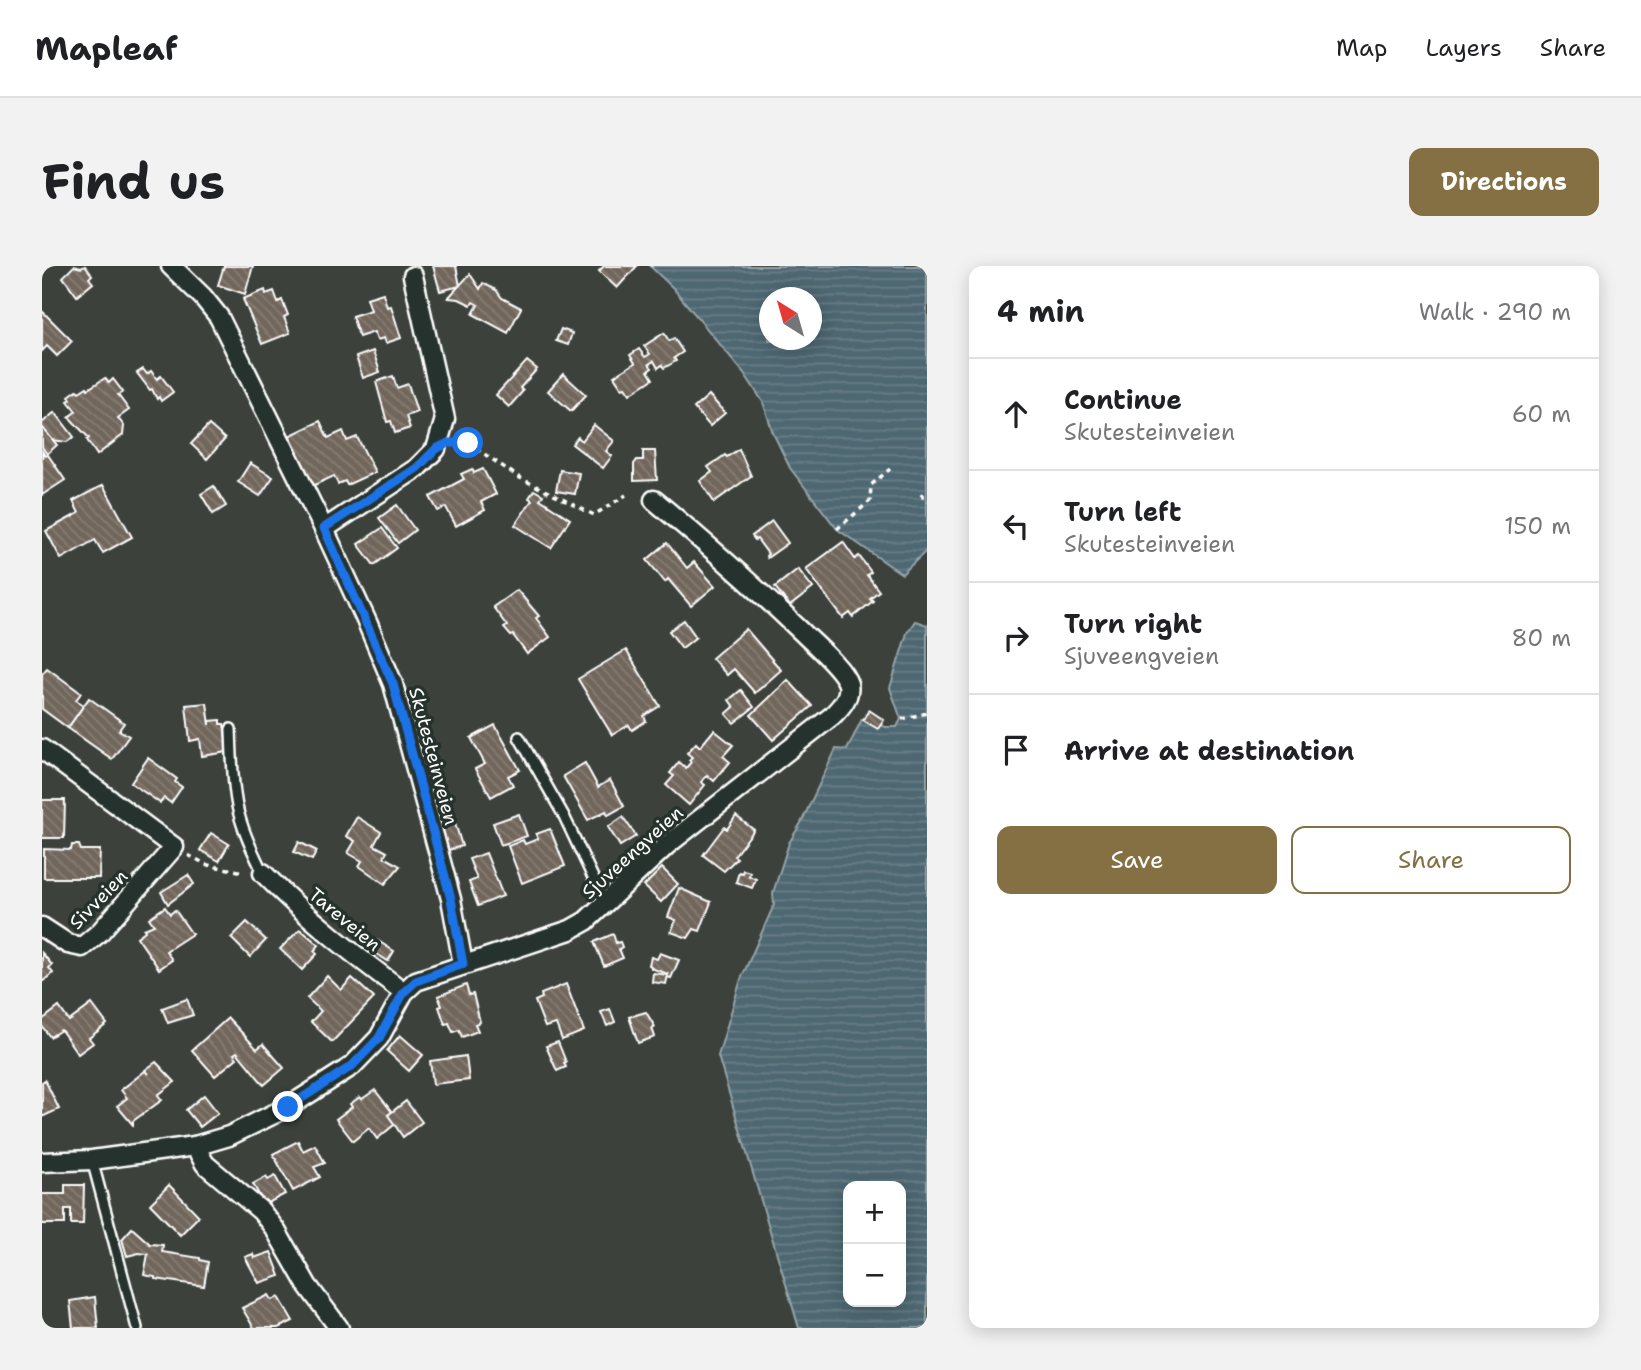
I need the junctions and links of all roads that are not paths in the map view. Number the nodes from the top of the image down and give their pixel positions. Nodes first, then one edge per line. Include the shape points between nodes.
1 (171, 266) edge
2 (413, 276) dead end
3 (654, 500) dead end
4 (324, 528) junction
5 (231, 729) dead end
6 (519, 737) dead end
7 (42, 749) edge
8 (263, 873) joint
9 (606, 904) junction
10 (42, 927) edge
11 (463, 964) junction
12 (404, 992) junction
13 (195, 1146) junction
14 (92, 1160) junction
15 (42, 1162) edge
16 (137, 1328) edge
17 (339, 1328) edge

1 - 4 street, Skutesteinveien via 219,317
2 - 4 street via 445,419 436,449 417,468
3 - 9 street, Sjuveengveien via 822,651 848,683 848,694 832,716 667,845
4 - 11 street, Skutesteinveien via 393,684 451,899
5 - 8 lane via 237,807
6 - 9 lane via 559,805
7 - 10 street, Sivveien via 174,847 82,947 68,944
8 - 12 street, Tareveien via 297,908
9 - 11 street, Sjuveengveien via 570,930
11 - 12 street, Sjuveengveien via 416,981
12 - 13 street via 379,1038 352,1066 288,1107 229,1136
13 - 14 street
13 - 17 street via 205,1164 261,1211
14 - 15 street
14 - 16 lane

